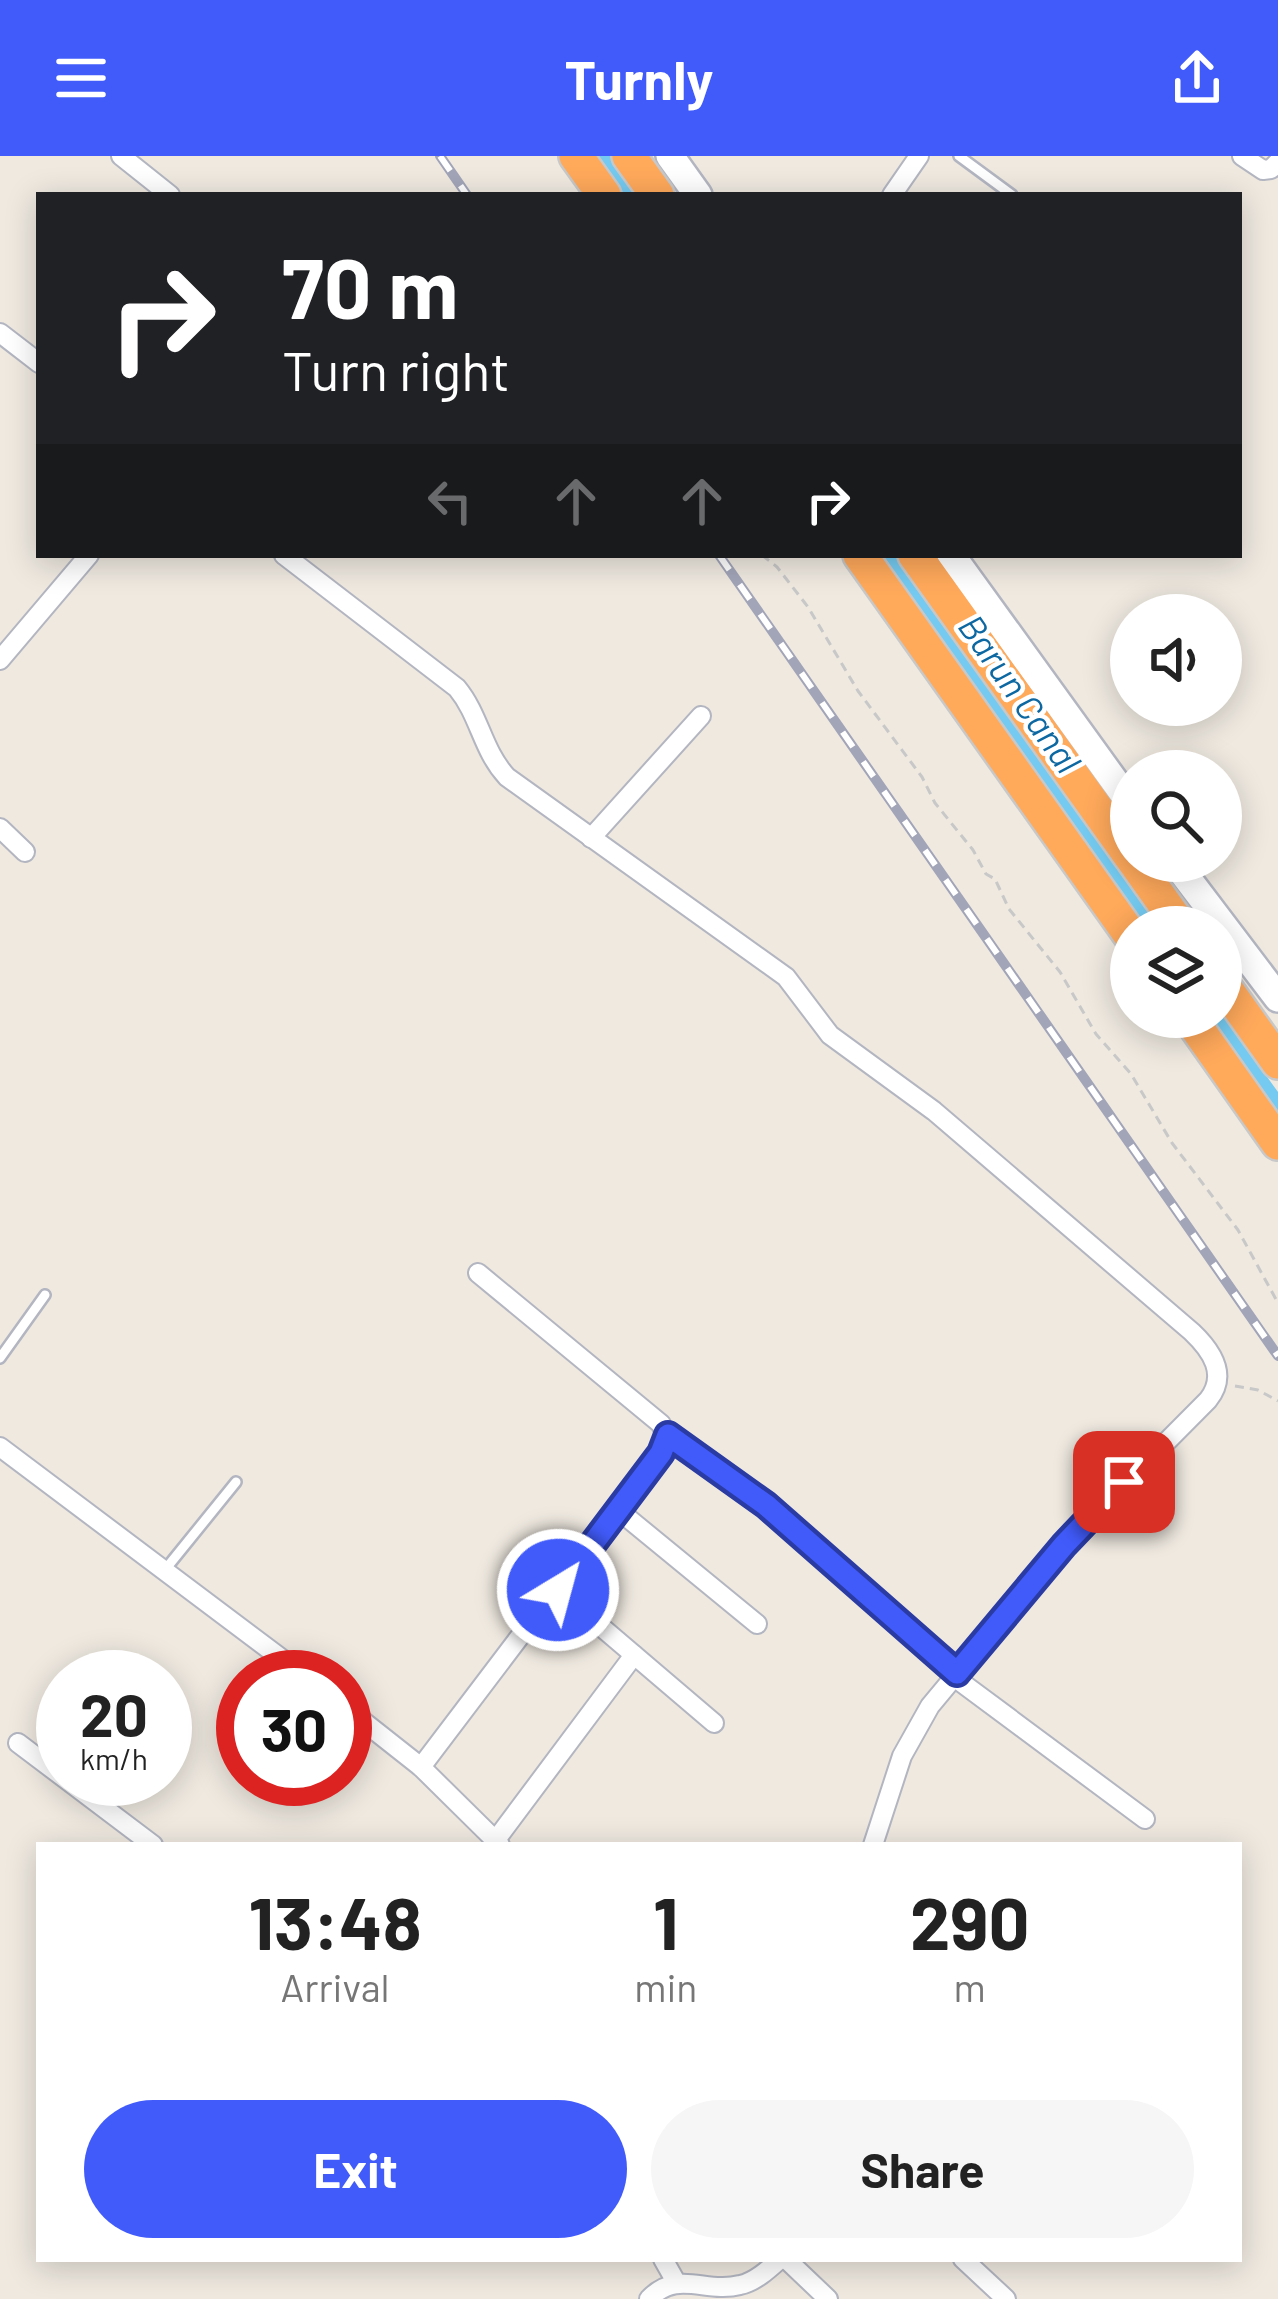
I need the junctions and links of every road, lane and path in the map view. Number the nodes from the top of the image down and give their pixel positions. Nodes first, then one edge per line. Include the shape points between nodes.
1 (121, 156) edge
2 (576, 156) edge
3 (629, 156) edge
4 (670, 156) edge
5 (919, 156) edge
6 (959, 156) edge
7 (1242, 156) edge
8 (1278, 162) edge
9 (166, 192) edge
10 (602, 192) edge
11 (655, 192) edge
12 (696, 192) edge
13 (894, 192) edge
14 (1008, 192) edge
15 (0, 333) edge
16 (36, 361) edge
17 (85, 558) edge
18 (288, 558) edge
19 (766, 558) edge
20 (862, 558) edge
21 (917, 558) edge
22 (953, 558) edge
23 (0, 660) edge
24 (701, 716) dead end
25 (1110, 775) edge
26 (0, 828) edge
27 (1110, 828) edge
28 (591, 838) junction
29 (25, 852) dead end
30 (1190, 882) edge
31 (1110, 906) edge
32 (1278, 998) edge
33 (1242, 1011) edge
34 (1204, 1038) edge
35 (1278, 1062) edge
36 (1278, 1143) edge
37 (478, 1273) dead end
38 (45, 1295) dead end
39 (1278, 1304) edge
40 (0, 1358) edge
41 (1215, 1391) junction
42 (1278, 1401) edge
43 (668, 1435) junction
44 (0, 1447) edge
45 (236, 1482) dead end
46 (618, 1510) junction
47 (164, 1571) junction
48 (558, 1590) junction
49 (758, 1624) dead end
50 (270, 1650) edge
51 (634, 1655) junction
52 (956, 1675) junction
53 (714, 1723) dead end
54 (372, 1728) edge
55 (17, 1743) dead end
56 (421, 1767) junction
57 (1145, 1820) dead end
58 (149, 1842) edge
59 (496, 1842) edge
60 (498, 1842) edge
61 (874, 1842) edge
62 (665, 2262) edge
63 (778, 2262) edge
64 (786, 2262) edge
65 (966, 2262) edge
66 (676, 2282) junction
67 (649, 2299) edge
68 (828, 2299) edge
69 (1006, 2299) edge

1 - 9 street
2 - 10 highway
3 - 11 highway
4 - 12 main road
5 - 13 street
6 - 14 lane
7 - 8 street via 1263,170
15 - 16 street
17 - 23 street
18 - 28 street via 458,688 494,764
19 - 39 path via 808,607 935,803 1238,1229
20 - 31 highway
21 - 27 highway
22 - 25 main road
24 - 28 street
26 - 29 street
28 - 41 street via 786,977 830,1035 934,1111 1192,1331 1217,1366
30 - 32 main road
33 - 35 highway
34 - 36 highway
37 - 43 street
38 - 40 lane
41 - 42 path via 1242,1386
41 - 52 street via 1064,1545
43 - 46 street
43 - 52 street via 754,1495
44 - 47 street
45 - 47 lane
46 - 48 street
46 - 49 street
47 - 50 street
48 - 51 street
48 - 56 street
51 - 53 street
51 - 60 street
52 - 57 street
52 - 61 street via 902,1756
54 - 56 street
55 - 58 street
56 - 59 street
62 - 66 street
63 - 66 street via 739,2286
64 - 68 street
65 - 69 street
66 - 67 street

